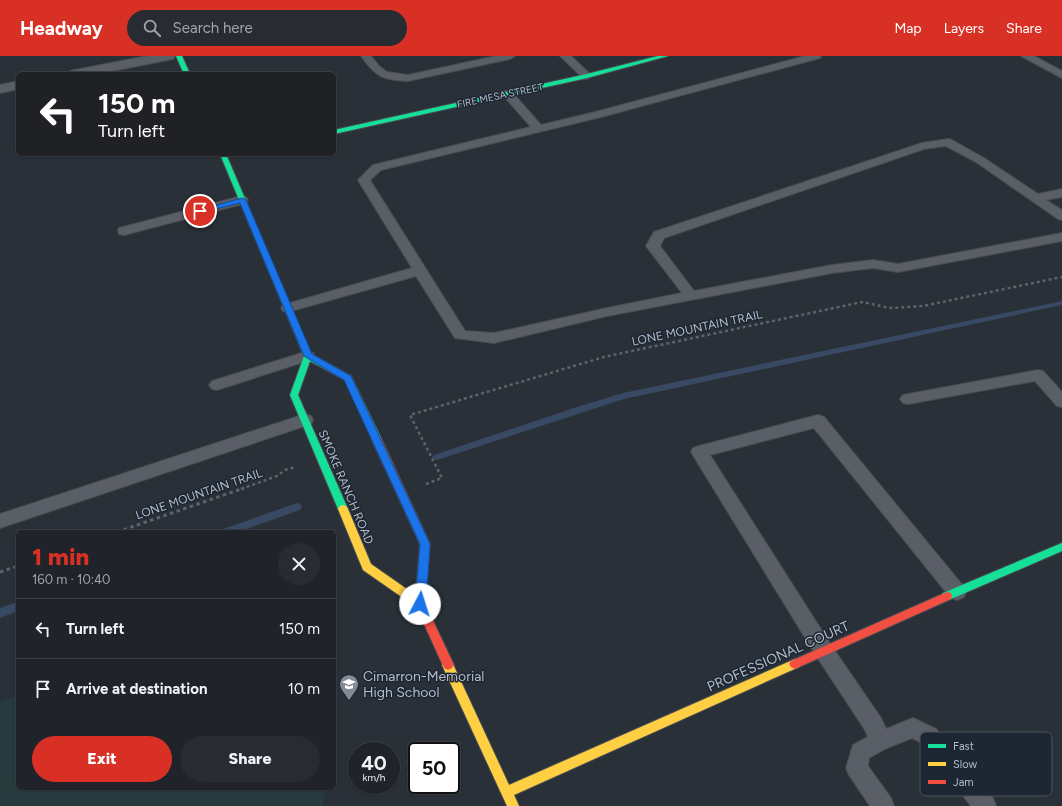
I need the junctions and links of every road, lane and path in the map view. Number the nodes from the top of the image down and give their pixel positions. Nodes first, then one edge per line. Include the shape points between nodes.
1 (168, 56) edge
2 (179, 56) edge
3 (366, 56) edge
4 (510, 56) edge
5 (565, 56) edge
6 (665, 56) edge
7 (1026, 56) edge
8 (809, 57) edge
9 (493, 58) edge
10 (85, 72) edge
11 (186, 72) edge
12 (586, 76) junction
13 (1062, 76) edge
14 (16, 85) edge
15 (0, 89) edge
16 (507, 93) junction
17 (538, 129) junction
18 (336, 132) edge
19 (226, 156) edge
20 (1062, 193) edge
21 (1035, 198) junction
22 (242, 200) junction
23 (1062, 216) edge
24 (124, 231) dead end
25 (1062, 237) edge
26 (421, 270) junction
27 (1062, 276) edge
28 (692, 296) junction
29 (288, 308) junction
30 (308, 356) junction
31 (217, 385) dead end
32 (908, 398) dead end
33 (1062, 402) edge
34 (305, 420) junction
35 (285, 470) dead end
36 (442, 478) dead end
37 (0, 521) edge
38 (123, 530) edge
39 (1062, 547) edge
40 (16, 567) edge
41 (0, 572) edge
42 (957, 592) junction
43 (420, 604) junction
44 (824, 651) junction
45 (921, 732) edge
46 (880, 741) junction
47 (507, 792) junction
48 (977, 796) edge
49 (513, 806) edge
50 (883, 806) edge
51 (985, 806) edge

1 - 10 street
2 - 11 main road
3 - 9 lane via 378,72 391,77 408,78
4 - 9 lane
5 - 12 lane
6 - 12 main road, FIRE MESA STREET
7 - 13 lane
8 - 17 lane
12 - 16 main road, FIRE MESA STREET
14 - 15 street
16 - 17 lane
16 - 18 main road, FIRE MESA STREET
17 - 26 lane via 377,167 364,180
19 - 22 main road
20 - 21 lane
21 - 23 lane
21 - 28 lane via 980,160 948,142 922,146 659,234 653,246
22 - 24 lane
22 - 29 main road
25 - 28 lane via 898,268 873,264 832,269
26 - 28 lane via 460,335 494,338
26 - 29 lane
27 - 36 path, LONE MOUNTAIN TRAIL via 923,306 890,308 862,302 612,356 410,415
29 - 30 main road
30 - 31 lane
30 - 34 main road, SMOKE RANCH ROAD via 294,395
30 - 43 main road via 348,378 425,544
32 - 33 lane via 1038,375
34 - 37 lane
34 - 43 main road, SMOKE RANCH ROAD via 367,567
35 - 38 path, LONE MOUNTAIN TRAIL via 277,476
39 - 42 main road, PROFESSIONAL COURT
40 - 41 path
42 - 44 main road, PROFESSIONAL COURT
42 - 44 lane via 818,421 699,452
43 - 47 main road
44 - 46 lane via 874,725
44 - 47 main road, PROFESSIONAL COURT
45 - 46 lane via 913,728
46 - 50 lane via 860,752 857,768
47 - 49 main road
48 - 51 lane

